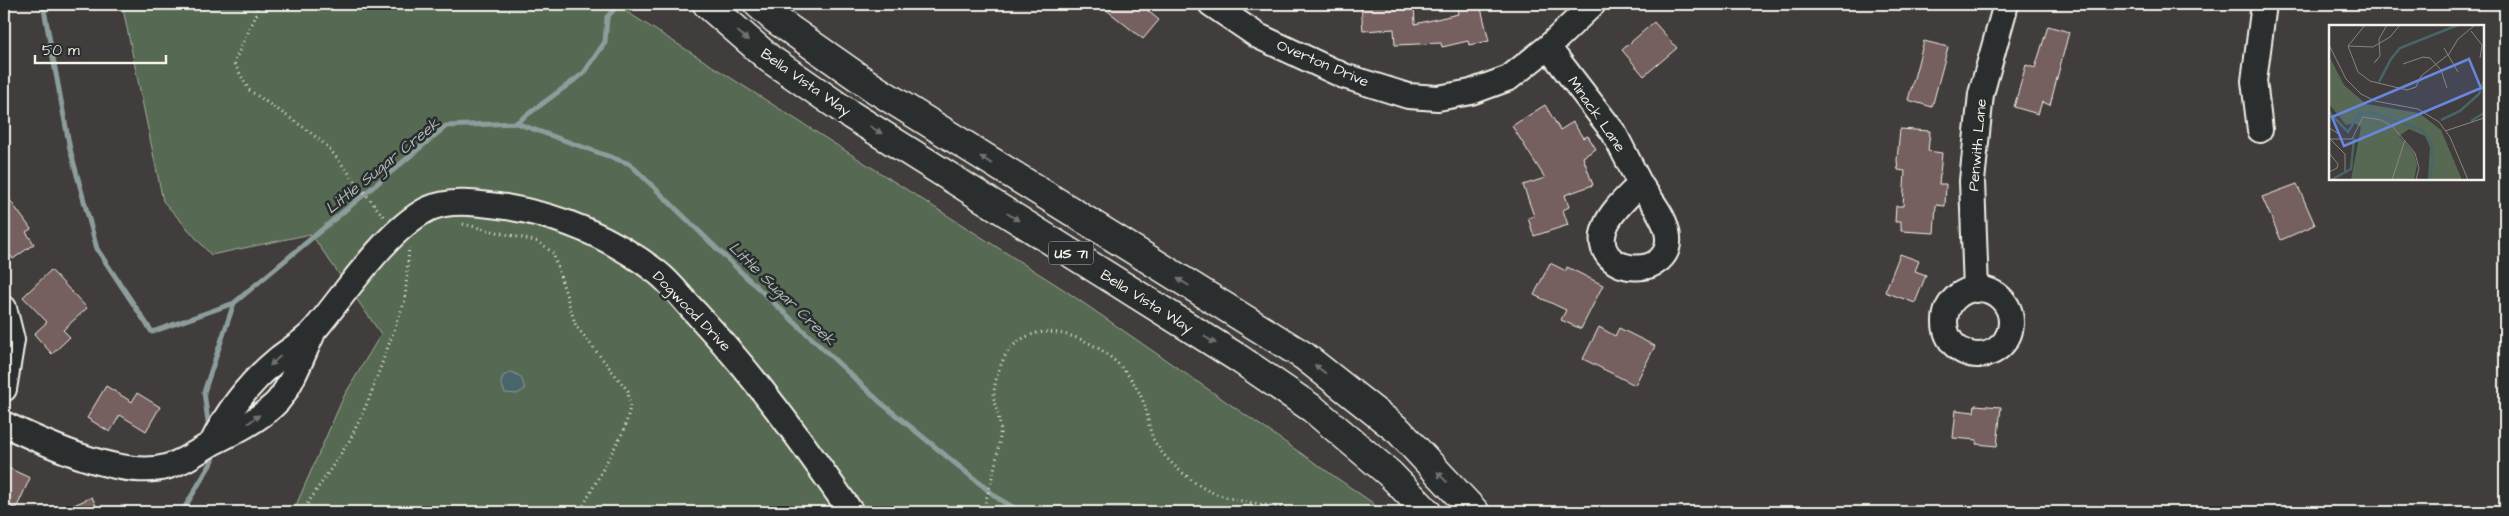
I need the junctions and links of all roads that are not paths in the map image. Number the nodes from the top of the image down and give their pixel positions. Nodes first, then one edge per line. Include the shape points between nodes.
1 (707, 4) edge
2 (758, 4) edge
3 (1211, 4) edge
4 (1593, 4) edge
5 (2006, 4) edge
6 (2264, 4) edge
7 (1548, 47) junction
8 (2260, 130) dead end
9 (1640, 184) dead end
10 (1976, 290) dead end
11 (4, 308) edge
12 (4, 389) edge
13 (4, 424) edge
14 (851, 512) edge
15 (1427, 512) edge
16 (1475, 512) edge

1 -> 15 main road, Bella Vista Way / US 71 via 770,59 851,115 1238,358 1313,409 1390,474
16 -> 2 main road, US 71 via 1399,431 1304,356 874,89
3 - 7 street, Overton Drive via 1267,40 1344,76 1408,96 1438,98 1471,92 1509,78
4 - 7 street, Overton Drive
5 - 10 street, Penwith Lane via 1981,94 1972,181
6 - 8 street via 2254,81
7 - 9 street, Minack Lane via 1614,133
11 - 12 street via 12,340
13 - 14 street, Dogwood Drive via 82,457 113,465 164,468 187,460 212,443 226,415 253,383 278,358 314,331 397,230 429,208 471,203 538,212 593,232 658,273 737,357

